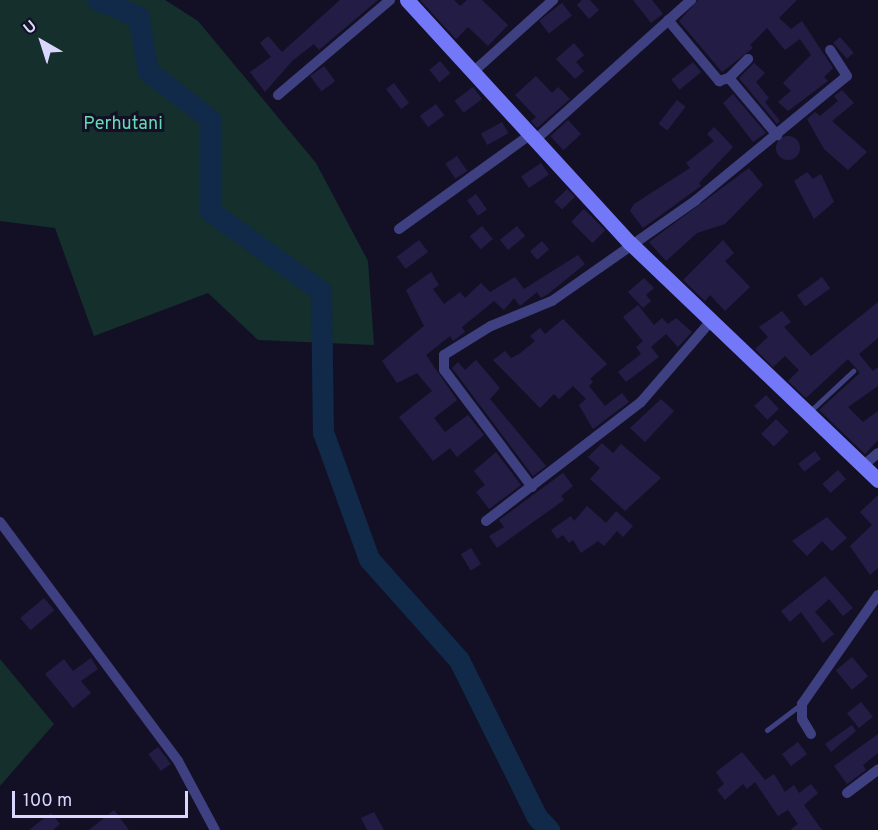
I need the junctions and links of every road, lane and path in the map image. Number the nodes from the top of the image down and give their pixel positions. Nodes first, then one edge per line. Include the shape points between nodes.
1 (390, 0) edge
2 (407, 0) edge
3 (553, 0) edge
4 (691, 0) edge
5 (668, 20) junction
6 (830, 50) dead end
7 (748, 59) dead end
8 (473, 72) junction
9 (729, 78) junction
10 (278, 95) dead end
11 (777, 135) junction
12 (532, 137) junction
13 (399, 229) dead end
14 (630, 243) junction
15 (711, 321) junction
16 (853, 371) dead end
17 (807, 414) junction
18 (878, 453) edge
19 (864, 465) junction
20 (878, 480) edge
21 (532, 487) junction
22 (486, 521) dead end
23 (0, 522) edge
24 (878, 595) edge
25 (802, 704) junction
26 (767, 730) dead end
27 (811, 734) dead end
28 (878, 770) edge
29 (847, 793) dead end
30 (215, 830) edge

1 - 10 street
2 - 8 street
3 - 8 street
4 - 5 street
5 - 9 street via 719,81
5 - 12 street
6 - 11 street via 847,76
7 - 9 street
8 - 12 street
9 - 11 street
11 - 14 street via 681,211
12 - 13 street
12 - 14 street
14 - 15 street
14 - 21 street via 552,301 491,326 442,360 444,370
15 - 17 street
15 - 21 street via 641,402
16 - 17 lane
17 - 19 street
18 - 19 street
19 - 20 street
21 - 22 street
23 - 30 street via 178,761
24 - 25 street
25 - 26 lane
25 - 27 street via 802,719
28 - 29 street

